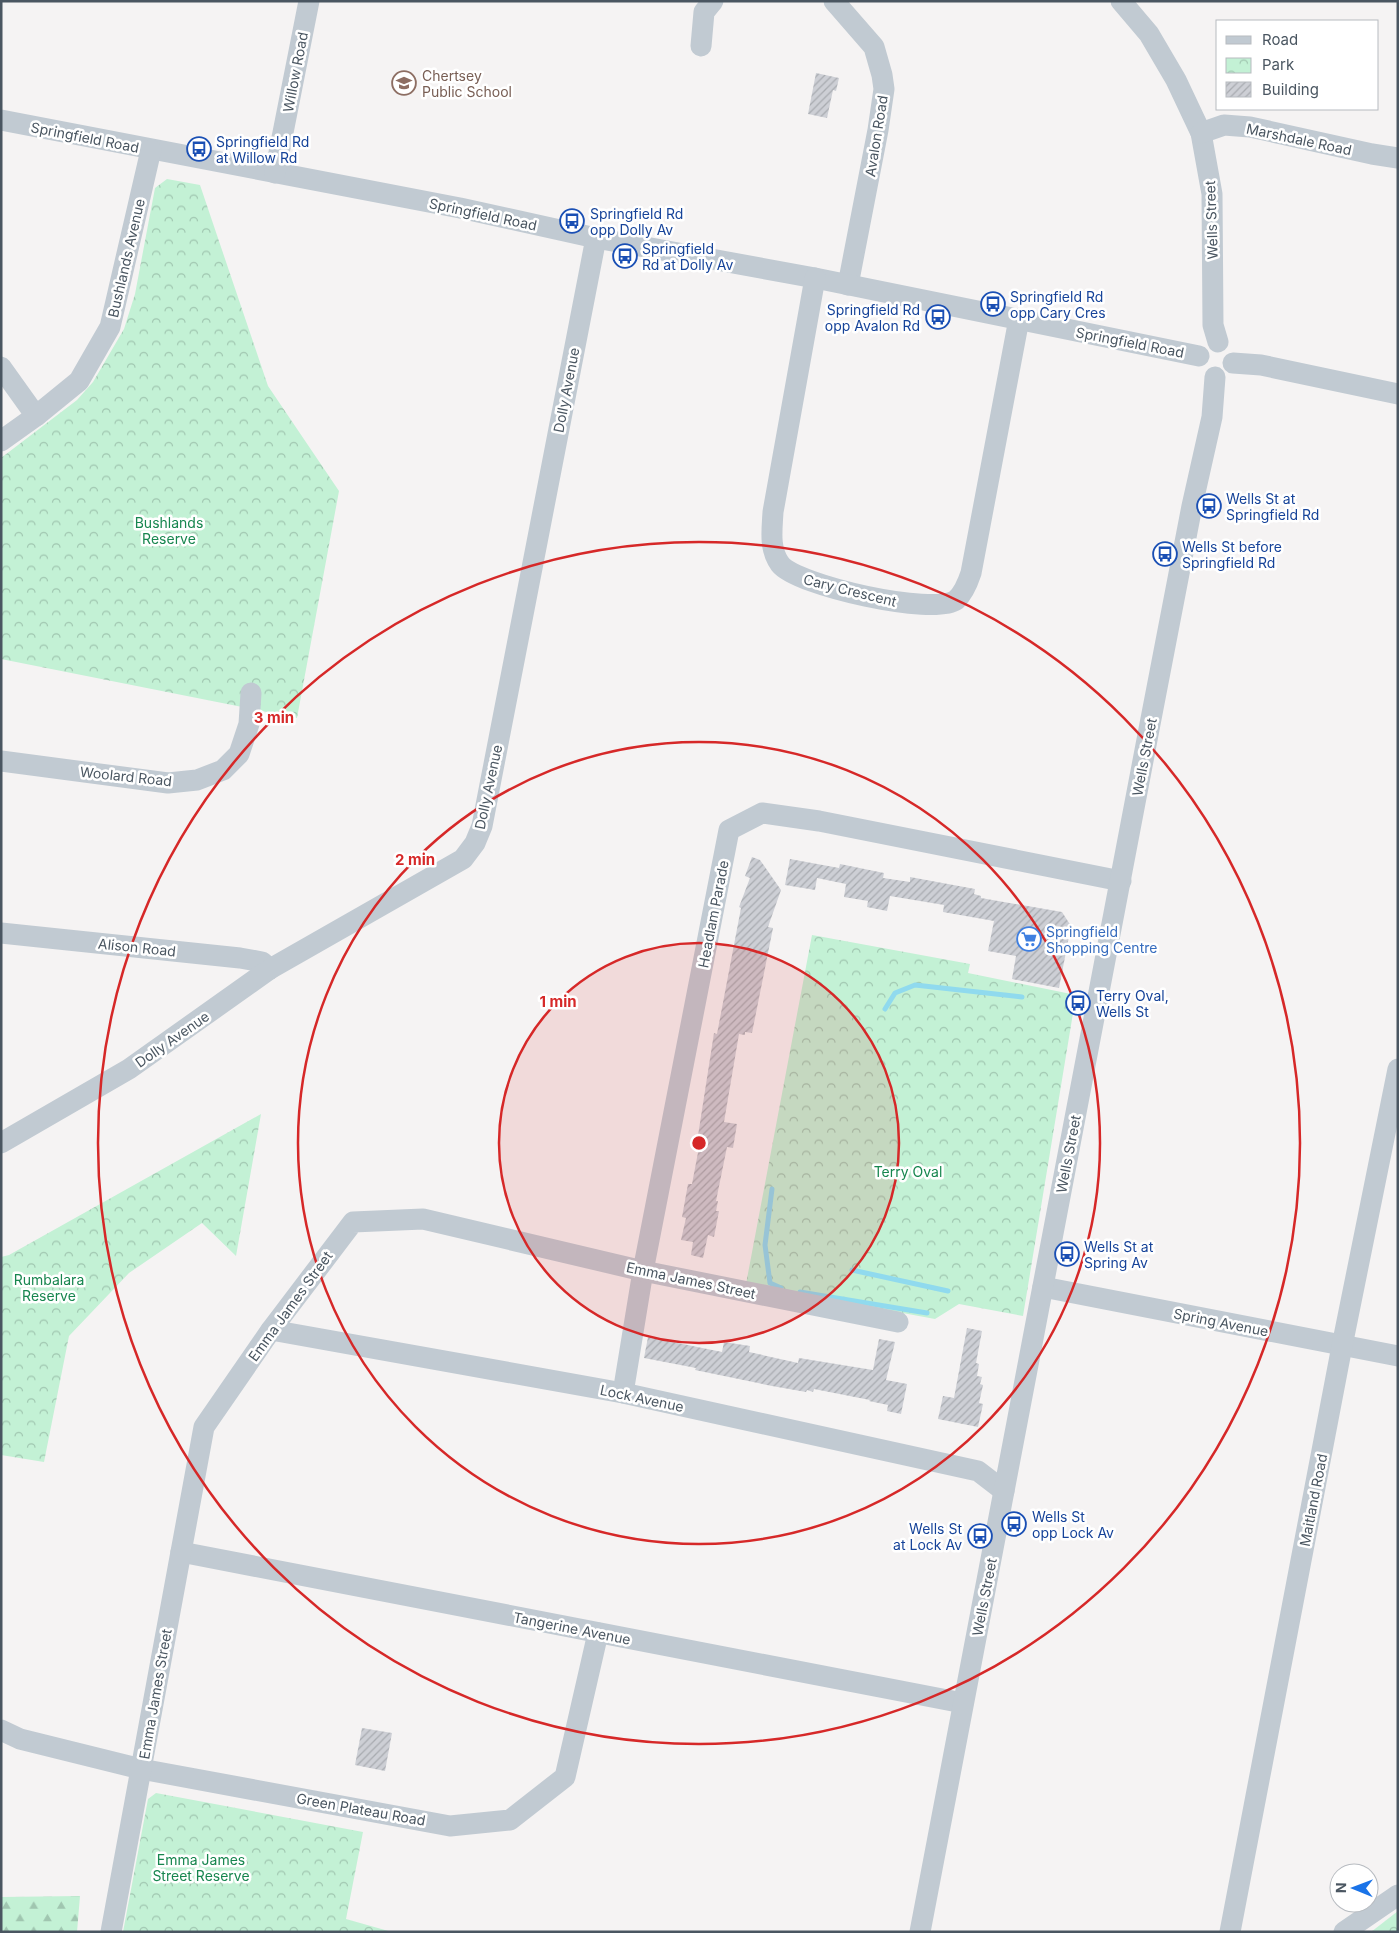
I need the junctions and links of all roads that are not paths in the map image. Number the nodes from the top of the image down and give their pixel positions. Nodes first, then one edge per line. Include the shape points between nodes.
1 (309, 1) edge
2 (713, 1) edge
3 (834, 1) edge
4 (1121, 1) edge
5 (701, 46) dead end
6 (1, 120) edge
7 (1201, 133) junction
8 (151, 150) junction
9 (1398, 158) edge
10 (276, 173) junction
11 (596, 238) junction
12 (815, 278) junction
13 (848, 285) junction
14 (1019, 320) junction
15 (1218, 342) junction
16 (1199, 356) junction
17 (1233, 363) junction
18 (1, 367) edge
19 (1215, 377) junction
20 (1398, 394) edge
21 (36, 416) junction
22 (1, 441) edge
23 (251, 693) dead end
24 (1, 761) edge
25 (1121, 881) junction
26 (1, 933) edge
27 (270, 969) junction
28 (1398, 1069) edge
29 (1, 1143) edge
30 (643, 1271) junction
31 (1044, 1287) junction
32 (898, 1322) dead end
33 (271, 1330) junction
34 (1342, 1346) junction
35 (1398, 1356) edge
36 (623, 1393) junction
37 (1004, 1491) junction
38 (181, 1552) junction
39 (598, 1633) junction
40 (964, 1703) junction
41 (1, 1730) edge
42 (141, 1769) junction
43 (1398, 1895) edge
44 (111, 1932) edge
45 (920, 1932) edge
46 (1230, 1932) edge
47 (1344, 1932) edge

1 - 10 street, Willow Road
2 - 5 street via 704,12
3 - 13 street, Avalon Road via 874,47 884,89
4 - 7 street, Wells Street via 1150,34
6 - 8 street, Springfield Road
7 - 9 street, Marshdale Road via 1224,125 1250,127
7 - 15 street, Wells Street via 1212,194 1213,325
8 - 10 street, Springfield Road
8 - 21 street, Bushlands Avenue via 110,327 79,381
10 - 11 street, Springfield Road
11 - 12 street, Springfield Road
11 - 27 street, Dolly Avenue via 482,826 475,843 463,860
12 - 13 street, Springfield Road
12 - 14 street, Cary Crescent via 773,512 771,542 780,564 796,577 896,602 943,605 956,600 965,589 971,573
13 - 14 street, Springfield Road
14 - 16 street, Springfield Road
15 - 16 street via 1204,347
15 - 17 street via 1232,352
16 - 19 street via 1204,373
17 - 19 street via 1229,372
17 - 20 street via 1261,365
18 - 21 street
19 - 25 street, Wells Street via 1212,417
21 - 22 street, Bushlands Avenue
23 - 24 street, Woolard Road via 249,724 240,754 223,770 196,780 168,783
25 - 30 street, Headlam Parade via 819,821 762,813 729,830
25 - 31 street, Wells Street
26 - 27 street, Alison Road via 240,958 262,962
27 - 29 street, Dolly Avenue via 129,1069
28 - 34 street, Maitland Road
30 - 32 street, Emma James Street
30 - 33 street, Emma James Street via 423,1219 353,1222
30 - 36 street, Headlam Parade
31 - 34 street, Spring Avenue
31 - 37 street, Wells Street
33 - 36 street, Lock Avenue
33 - 38 street, Emma James Street via 204,1426
34 - 35 street, Spring Avenue
34 - 46 street, Maitland Road
36 - 37 street, Lock Avenue via 978,1470
37 - 40 street, Wells Street
38 - 39 street, Tangerine Avenue
38 - 42 street, Emma James Street
39 - 40 street, Tangerine Avenue
39 - 42 street, Green Plateau Road via 565,1777 510,1820 450,1826
40 - 45 street, Wells Street
41 - 42 street, Green Plateau Road via 20,1739
42 - 44 street, Emma James Street
43 - 47 street

